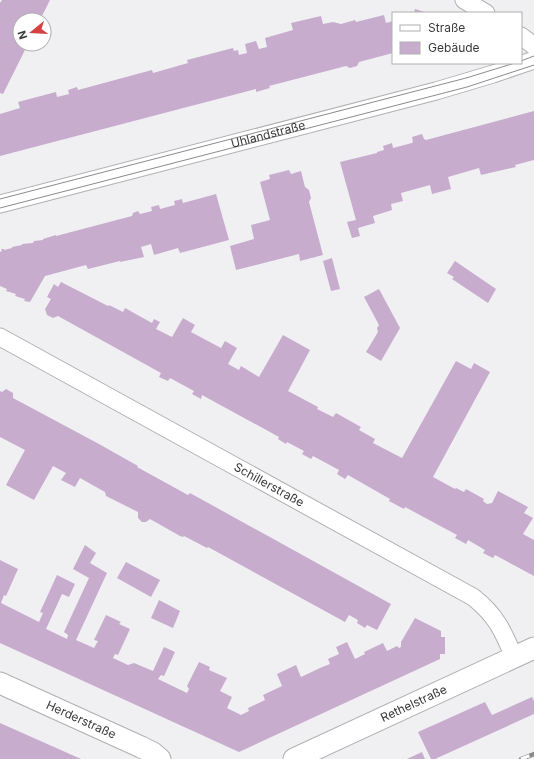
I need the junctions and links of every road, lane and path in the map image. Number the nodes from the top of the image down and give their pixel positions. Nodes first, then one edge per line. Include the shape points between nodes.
1 (464, 0) edge
2 (484, 12) edge
3 (522, 37) edge
4 (534, 46) edge
5 (534, 60) edge
6 (0, 204) edge
7 (0, 337) edge
8 (534, 648) edge
9 (514, 657) junction
10 (0, 683) edge
11 (160, 759) edge
12 (294, 759) edge

1 - 2 street
3 - 4 street
5 - 6 street, Uhlandstraße via 436,91
7 - 9 street, Schillerstraße via 473,597 492,614 502,629
8 - 9 street, Rethelstraße
9 - 12 street, Rethelstraße
10 - 11 street, Herderstraße via 141,746

